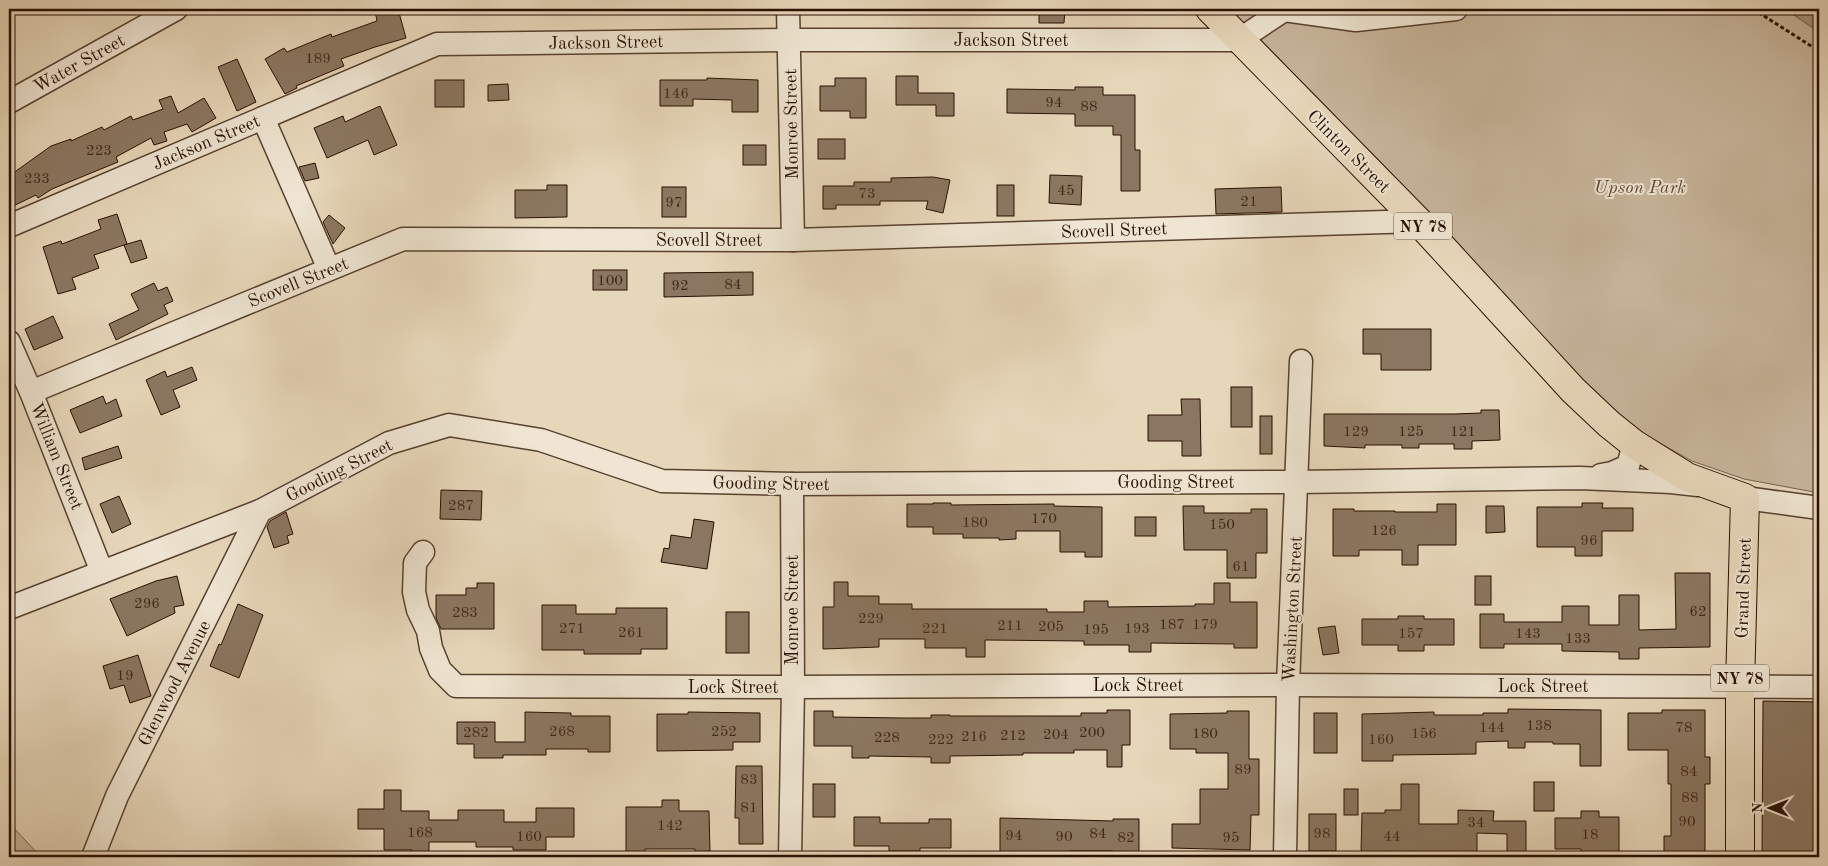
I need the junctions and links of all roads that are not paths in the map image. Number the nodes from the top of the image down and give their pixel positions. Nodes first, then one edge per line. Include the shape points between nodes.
1 (176, 9) edge
2 (788, 9) edge
3 (1210, 9) edge
4 (1456, 9) edge
5 (790, 40) junction
6 (1240, 40) junction
7 (9, 102) edge
8 (263, 118) junction
9 (1418, 221) junction
10 (9, 226) edge
11 (793, 240) junction
12 (330, 269) junction
13 (9, 342) edge
14 (1301, 361) dead end
15 (31, 392) junction
16 (1634, 444) junction
17 (1580, 478) junction
18 (1297, 482) junction
19 (792, 484) junction
20 (1711, 487) junction
21 (1745, 498) junction
22 (1819, 508) edge
23 (260, 510) junction
24 (423, 552) dead end
25 (102, 572) junction
26 (9, 608) edge
27 (1288, 685) junction
28 (793, 687) junction
29 (1740, 687) junction
30 (1819, 687) edge
31 (94, 857) edge
32 (790, 857) edge
33 (1285, 857) edge
34 (1740, 857) edge

1 - 7 street, Water Street
2 - 5 street, Monroe Street
3 - 6 main road, Clinton Street / NY 78
4 - 6 street via 1356,20 1284,10
5 - 6 street, Jackson Street
5 - 8 street, Jackson Street via 437,44
5 - 11 street, Monroe Street
6 - 9 main road, Clinton Street / NY 78
8 - 10 street, Jackson Street
8 - 12 street
9 - 11 street, Scovell Street
9 - 16 main road, Clinton Street / NY 78 via 1573,390
11 - 12 street, Scovell Street via 403,239
12 - 15 street, Scovell Street
13 - 15 street, William Street
14 - 18 street, Washington Street
15 - 25 street, William Street
16 - 17 street, Gooding Street via 1628,466 1612,473
16 - 20 main road, Gooding Street / NY 78 via 1687,477
17 - 18 street, Gooding Street
17 - 20 street, Gooding Street
18 - 19 street, Gooding Street
18 - 27 street, Washington Street
19 - 23 street, Gooding Street via 662,481 541,440 449,425 389,442
19 - 28 street, Monroe Street
20 - 21 main road, Gooding Street / NY 78
21 - 22 street, Gooding Street
21 - 29 main road, Grand Street / NY 78
23 - 25 street, Gooding Street
23 - 31 street, Glenwood Avenue via 117,796
24 - 28 street, Lock Street via 415,563 414,592 418,610 440,670 456,686
25 - 26 street, Gooding Street
27 - 28 street, Lock Street
27 - 29 street, Lock Street
27 - 33 street, Washington Street
28 - 32 street, Monroe Street
29 - 30 street, Lock Street
29 - 34 main road, Grand Street / NY 78

